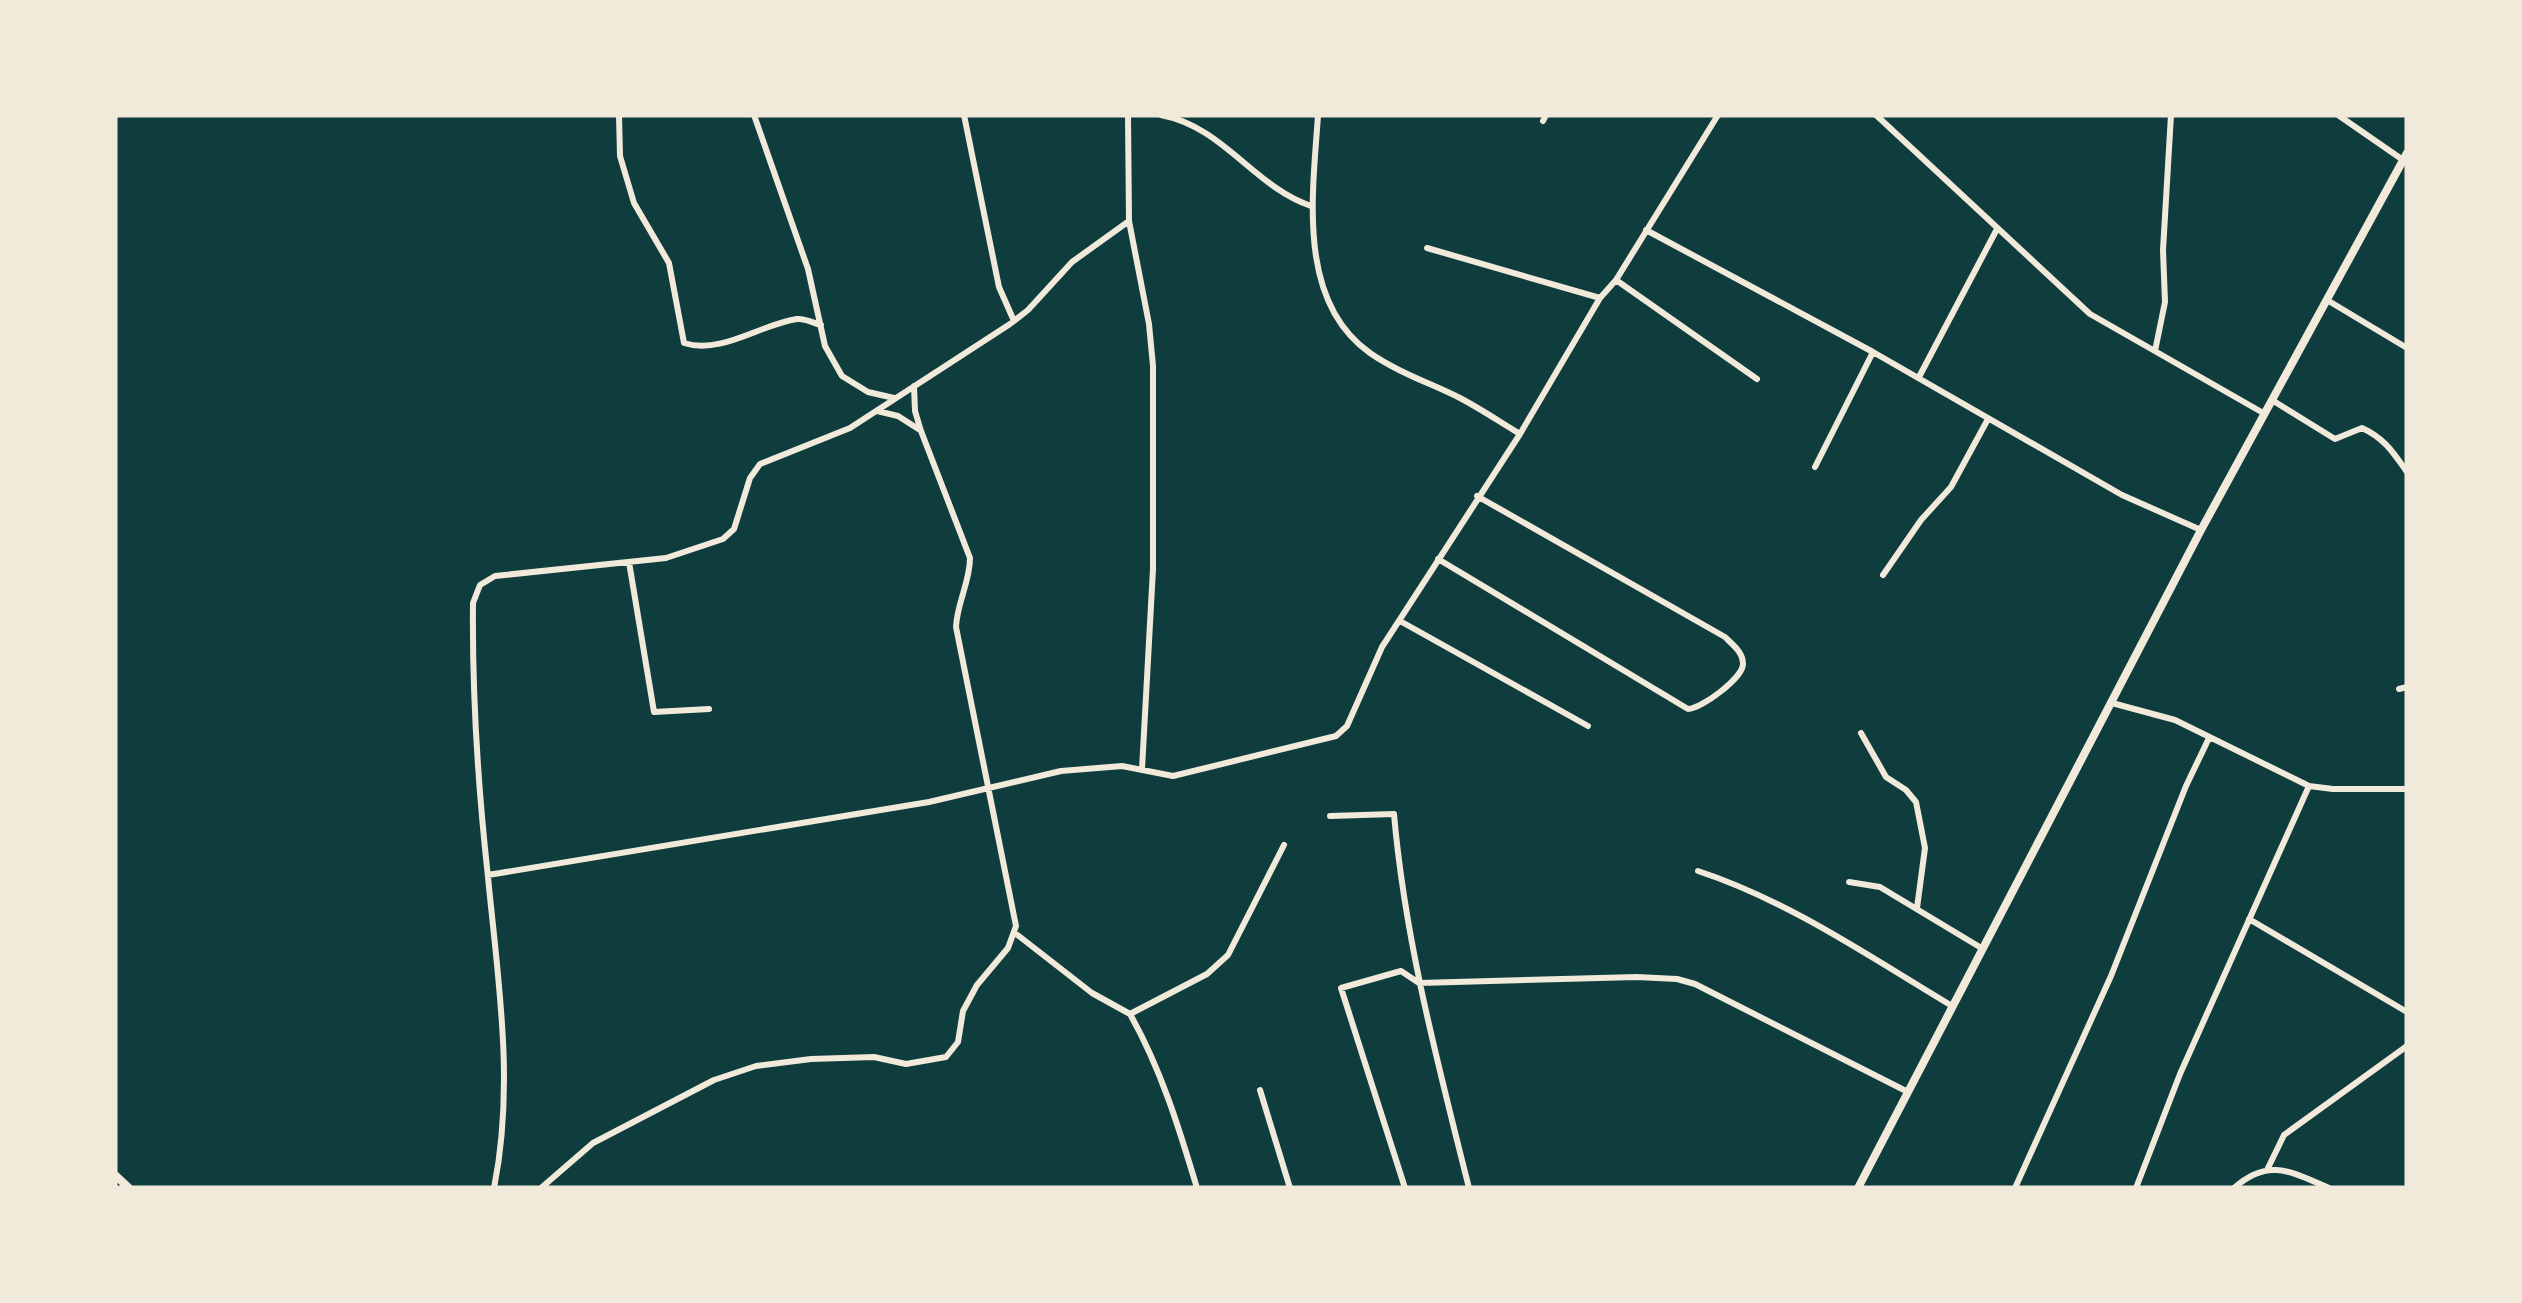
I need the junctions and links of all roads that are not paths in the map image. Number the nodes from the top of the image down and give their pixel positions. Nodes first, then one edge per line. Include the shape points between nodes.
1 (619, 115) edge
2 (754, 115) edge
3 (964, 115) edge
4 (1128, 115) edge
5 (1161, 115) edge
6 (1318, 115) edge
7 (1718, 115) edge
8 (1876, 115) edge
9 (2171, 115) edge
10 (2338, 115) edge
11 (2405, 157) edge
12 (1312, 207) junction
13 (1129, 221) junction
14 (1998, 229) junction
15 (1646, 230) junction
16 (1427, 248) dead end
17 (1616, 280) junction
18 (1600, 298) junction
19 (2326, 300) junction
20 (1014, 321) junction
21 (820, 325) junction
22 (2407, 348) edge
23 (2155, 351) junction
24 (1873, 352) junction
25 (1919, 377) junction
26 (1758, 380) dead end
27 (914, 385) junction
28 (894, 398) junction
29 (2272, 400) junction
30 (876, 410) junction
31 (2265, 414) junction
32 (1988, 419) junction
33 (921, 432) junction
34 (1520, 434) junction
35 (1815, 466) dead end
36 (2407, 472) edge
37 (1477, 496) junction
38 (2200, 530) junction
39 (1438, 559) junction
40 (629, 562) junction
41 (1883, 575) dead end
42 (1400, 621) junction
43 (2112, 703) junction
44 (709, 709) dead end
45 (1588, 726) dead end
46 (1861, 733) dead end
47 (2209, 738) junction
48 (1142, 768) junction
49 (2309, 786) junction
50 (989, 788) junction
51 (2407, 789) edge
52 (1330, 816) dead end
53 (1284, 845) dead end
54 (1698, 870) dead end
55 (488, 876) junction
56 (1849, 882) dead end
57 (1917, 908) junction
58 (2250, 919) junction
59 (1015, 933) junction
60 (1982, 949) junction
61 (1419, 983) junction
62 (1952, 1006) junction
63 (2407, 1012) edge
64 (1130, 1014) junction
65 (2407, 1046) edge
66 (1260, 1090) dead end
67 (1908, 1092) junction
68 (2268, 1168) junction
69 (115, 1175) edge
70 (2320, 1186) edge
71 (128, 1188) edge
72 (494, 1188) edge
73 (541, 1188) edge
74 (1196, 1188) edge
75 (1290, 1188) edge
76 (1405, 1188) edge
77 (1469, 1188) edge
78 (1858, 1188) edge
79 (2015, 1188) edge
80 (2136, 1188) edge
81 (2234, 1188) edge
82 (2330, 1188) edge

1 - 21 street via 620,156 634,203 669,263 684,342 719,343 796,320
2 - 21 street via 808,269
3 - 20 street via 998,286
4 - 13 street
5 - 12 street via 1221,141 1272,188
6 - 12 street
7 - 15 street
8 - 14 street
9 - 23 street via 2165,302
10 - 11 street
11 - 19 street
12 - 34 street via 1312,236 1328,297 1367,351
13 - 20 street via 1063,270
13 - 48 street via 1153,366 1153,570
14 - 23 street via 2090,314
14 - 25 street
15 - 17 street
15 - 24 street
16 - 18 street
17 - 18 street
17 - 26 street
18 - 34 street
19 - 22 street
19 - 29 street
20 - 27 street
21 - 28 street via 842,376
23 - 31 street
24 - 25 street
24 - 35 street
25 - 32 street
27 - 28 street
27 - 33 street
28 - 30 street
29 - 31 street
29 - 36 street via 2335,438 2362,428 2372,432
30 - 33 street
30 - 40 street via 822,441 760,464 734,529 723,539
31 - 38 street
32 - 38 street via 2122,495
32 - 41 street via 1951,487
33 - 50 street via 970,558 956,628
34 - 37 street
37 - 39 street
37 - 39 street via 1725,638 1738,650 1742,670 1699,708 1688,709
38 - 43 street
39 - 42 street
40 - 44 street via 654,712
40 - 55 street via 495,576 476,592 474,727
42 - 45 street
42 - 48 street via 1348,726 1336,736 1173,776
43 - 47 street via 2175,720
43 - 60 street
46 - 57 street via 1886,777 1916,802 1925,848
47 - 49 street
47 - 79 street
48 - 50 street via 1061,771
49 - 51 street
49 - 58 street
50 - 55 street
50 - 59 street
52 - 61 street via 1394,814
53 - 64 street via 1228,955 1207,974
54 - 62 street via 1797,915
55 - 72 street via 506,1094
56 - 57 street via 1880,887
57 - 60 street
58 - 63 street
58 - 80 street
59 - 64 street
59 - 73 street via 977,985 963,1011 958,1042 946,1056 906,1064 874,1057 756,1066 714,1080 593,1144
60 - 62 street
61 - 67 street via 1677,979
61 - 76 street via 1401,971 1342,988
61 - 77 street
62 - 67 street
64 - 74 street via 1178,1122
65 - 68 street via 2292,1128
66 - 75 street
67 - 78 street
68 - 70 street
68 - 81 street
69 - 71 street
70 - 82 street

